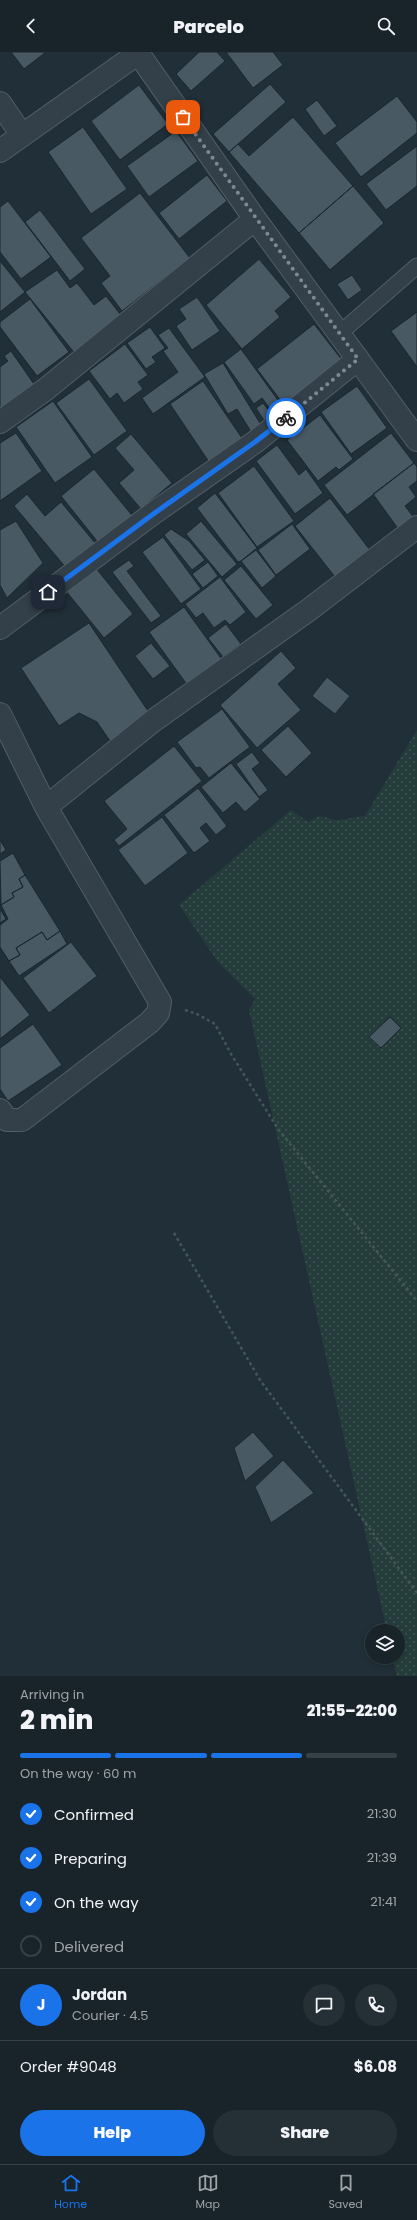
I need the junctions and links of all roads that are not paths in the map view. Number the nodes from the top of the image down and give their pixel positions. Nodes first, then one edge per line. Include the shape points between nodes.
1 (139, 53) edge
2 (0, 103) edge
3 (22, 136) junction
4 (0, 151) edge
5 (255, 219) junction
6 (417, 266) edge
7 (339, 334) junction
8 (358, 359) junction
9 (0, 422) edge
10 (417, 440) edge
11 (417, 527) edge
12 (0, 628) edge
13 (3, 729) edge
14 (46, 807) junction
15 (0, 1110) edge

1 - 3 street
1 - 5 street
2 - 3 street
3 - 4 street
5 - 7 street
5 - 9 street via 46,389
6 - 7 lane
7 - 8 street
8 - 10 street
8 - 12 street via 255,442
11 - 14 street via 310,609 153,721
13 - 14 street
14 - 15 street via 160,1002 158,1013 150,1022 22,1120 7,1120

